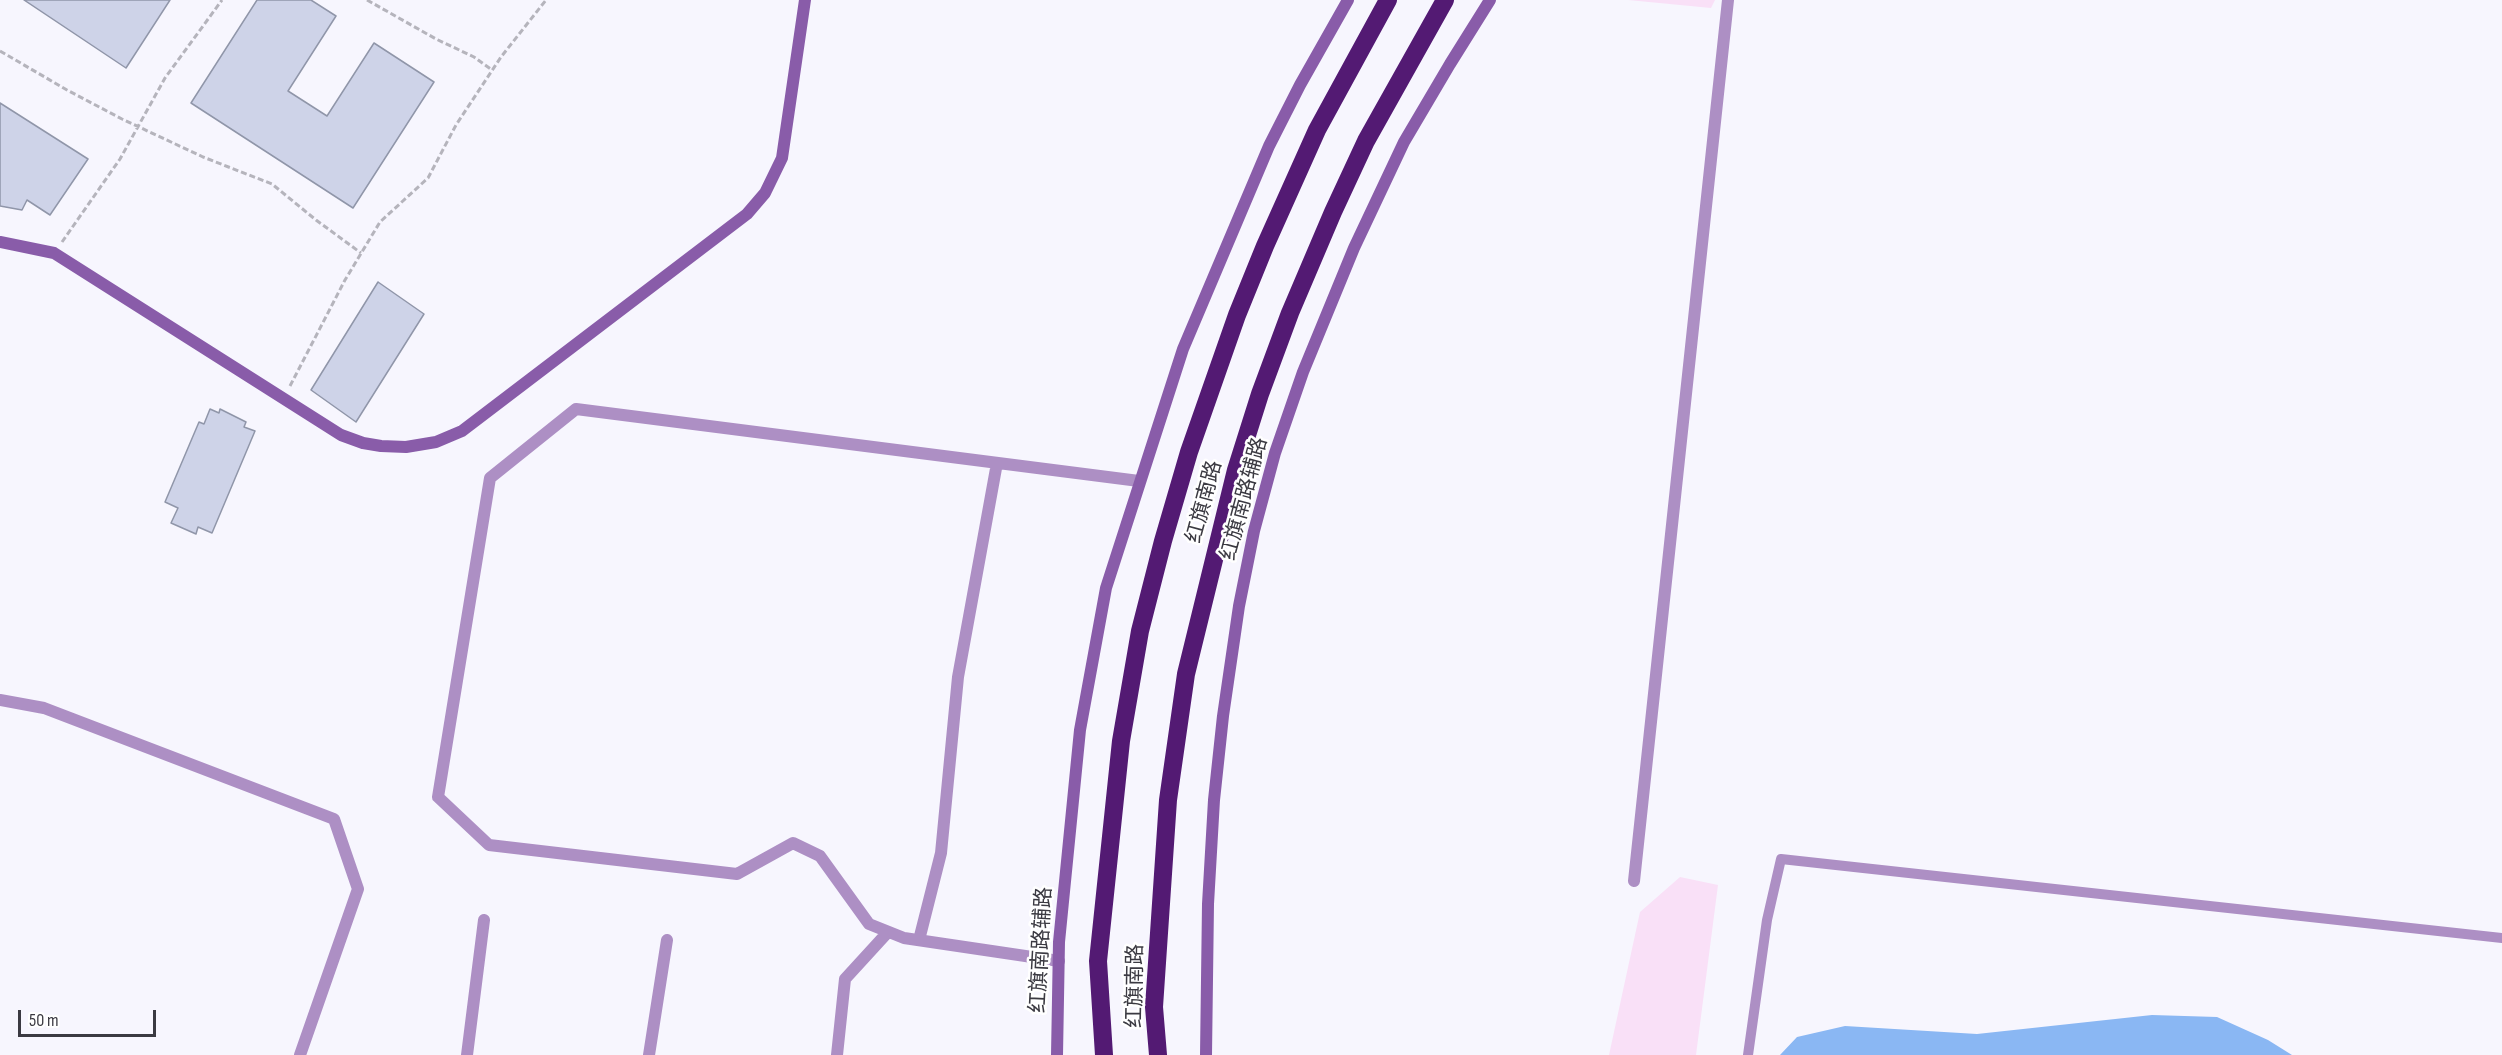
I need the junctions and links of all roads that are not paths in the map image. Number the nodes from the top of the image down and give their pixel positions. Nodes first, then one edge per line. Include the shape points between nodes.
1 (805, 0) edge
2 (1348, 0) edge
3 (1388, 0) edge
4 (1445, 0) edge
5 (1490, 0) edge
6 (1728, 0) edge
7 (0, 242) edge
8 (997, 463) junction
9 (1139, 481) junction
10 (0, 700) edge
11 (1634, 881) dead end
12 (484, 920) dead end
13 (888, 932) junction
14 (2502, 938) edge
15 (667, 940) dead end
16 (919, 940) junction
17 (1059, 961) junction
18 (300, 1055) edge
19 (467, 1055) edge
20 (649, 1055) edge
21 (837, 1055) edge
22 (1058, 1055) edge
23 (1104, 1055) edge
24 (1158, 1055) edge
25 (1206, 1055) edge
26 (1748, 1055) edge

1 - 7 main road via 782,158 765,193 747,214 472,424 436,442 406,447 363,443 341,435 54,253
2 - 9 main road, 红旗南路辅路 via 1300,84 1234,226 1183,350
3 - 23 highway, 红旗南路 via 1295,178 1241,305 1189,452 1163,541 1140,631 1121,741 1098,961
4 - 24 highway, 红旗南路 via 1366,141 1333,212 1290,313 1236,470 1186,674 1168,801 1154,1007
5 - 25 main road, 红旗南路辅路 via 1404,142 1353,248 1303,372 1254,531 1239,606 1214,800
6 - 11 street
8 - 9 street
8 - 13 street via 576,409 490,478 438,797 489,845 737,874 793,843 820,856 869,924
8 - 16 street via 958,677 941,853
9 - 17 main road, 红旗南路辅路 via 1106,588 1080,730
10 - 18 street via 44,708 334,819 358,889
12 - 19 street
13 - 16 street
13 - 21 street via 845,979
14 - 26 lane via 1781,859 1767,920
15 - 20 street
16 - 17 street
17 - 22 main road, 红旗南路辅路

